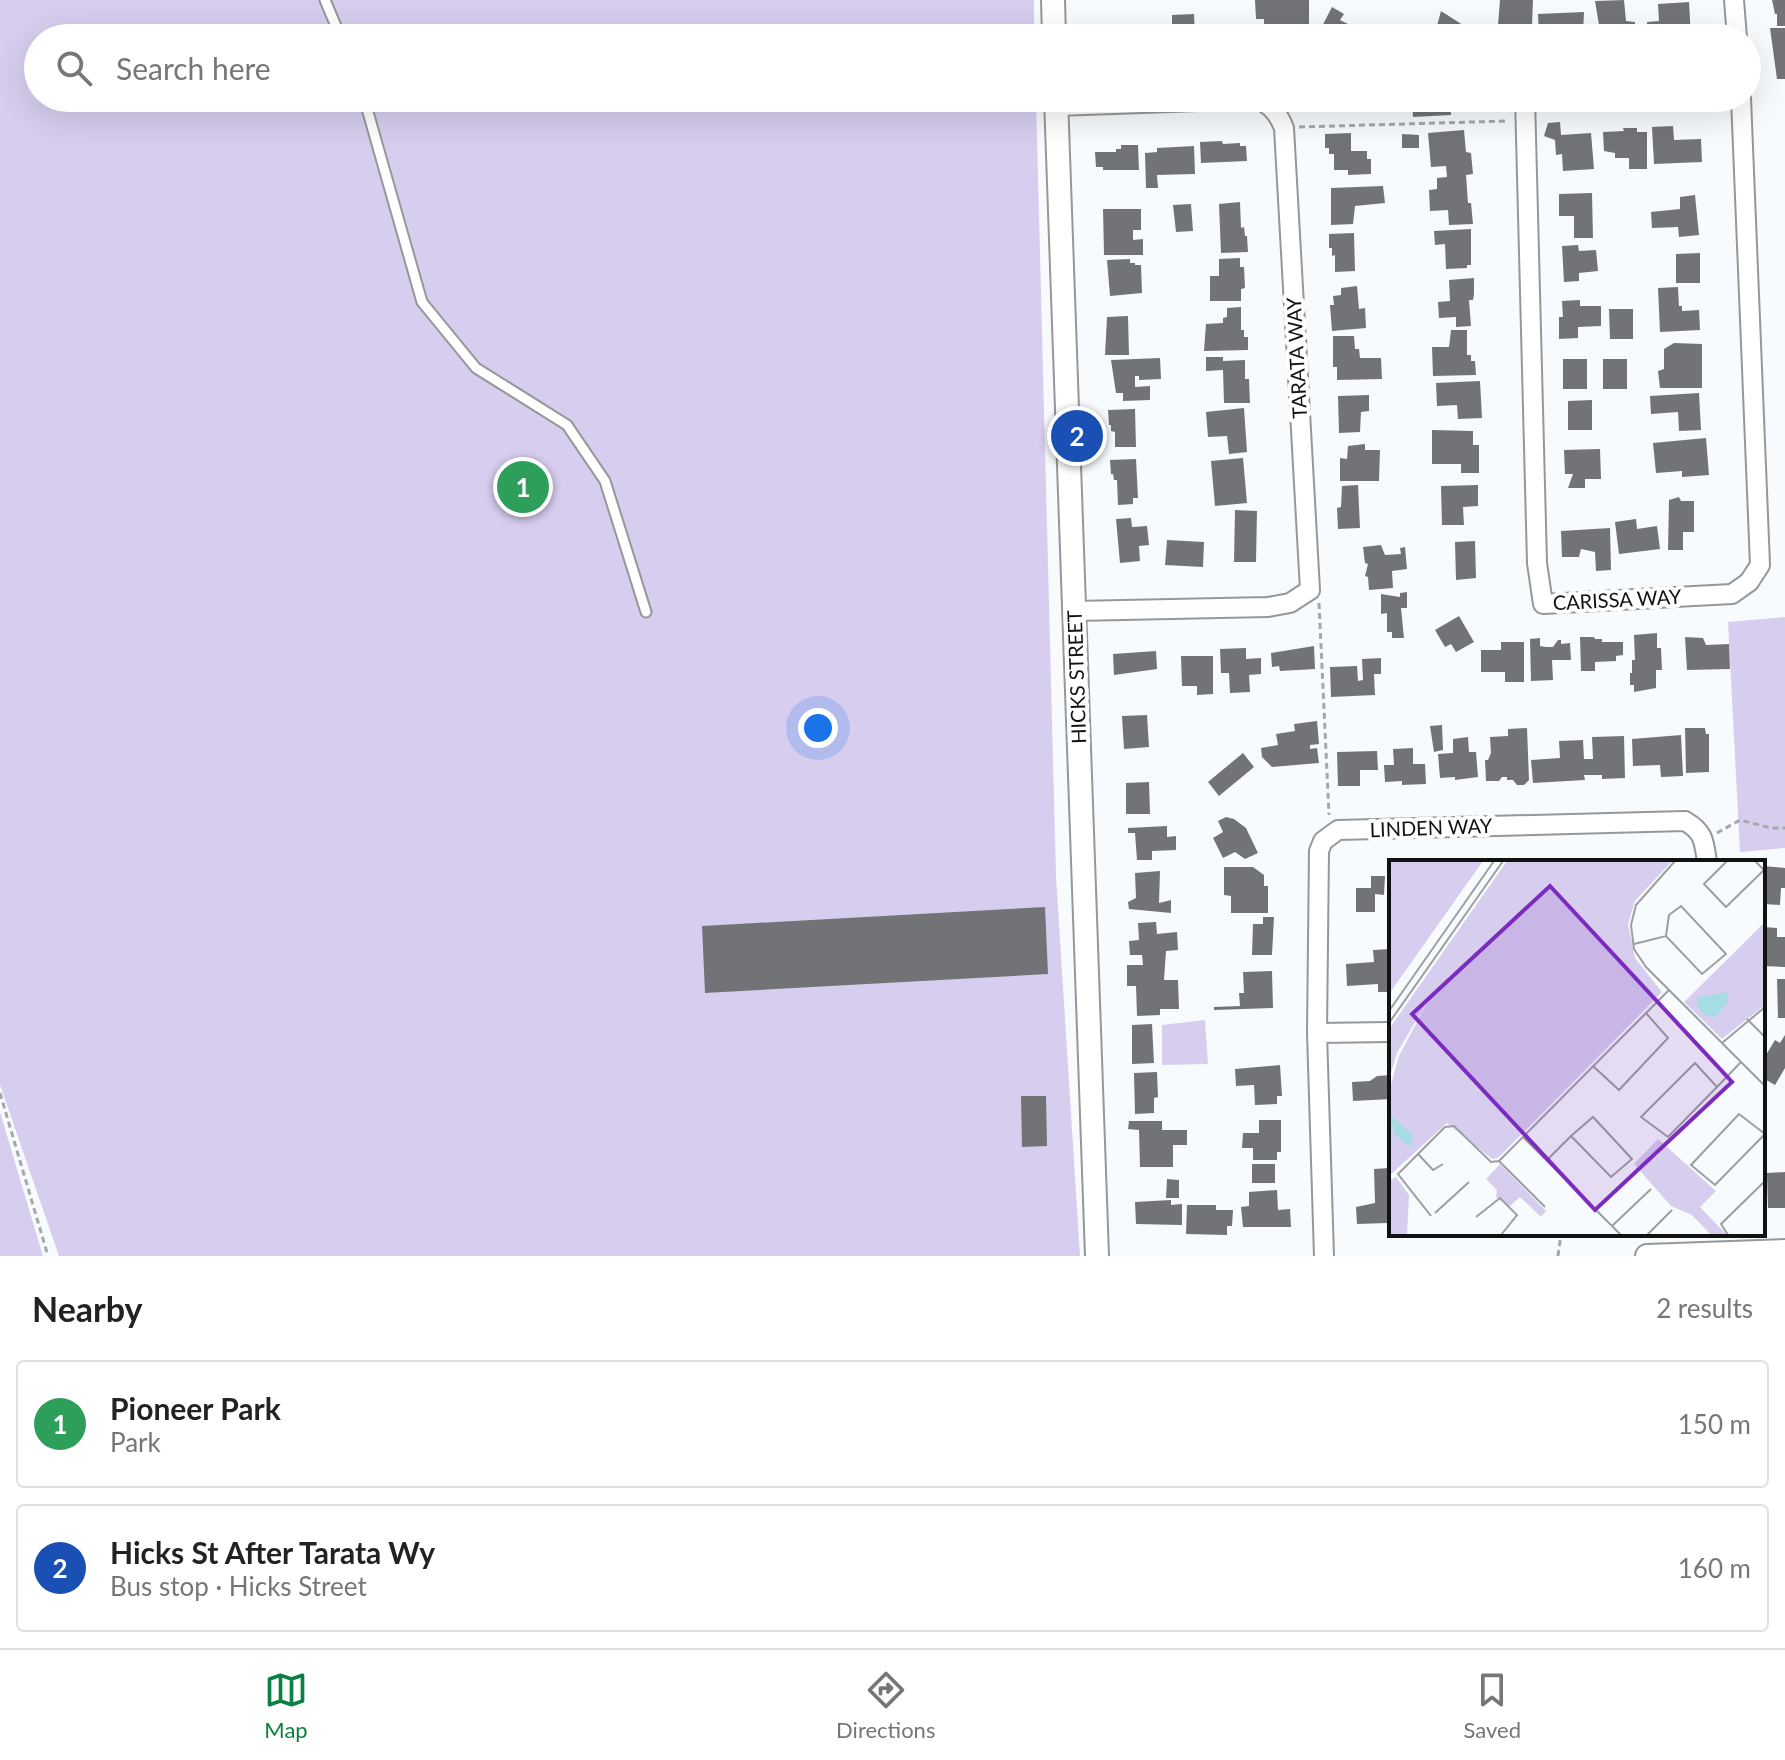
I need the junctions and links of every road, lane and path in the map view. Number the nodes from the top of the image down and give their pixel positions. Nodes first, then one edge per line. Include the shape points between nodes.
1 (325, 0) edge
2 (1053, 0) edge
3 (1734, 0) edge
4 (335, 24) edge
5 (1054, 24) edge
6 (1736, 24) edge
7 (368, 112) edge
8 (1056, 112) edge
9 (1275, 112) edge
10 (1526, 112) edge
11 (1742, 112) edge
12 (1526, 120) junction
13 (1284, 128) junction
14 (1310, 590) junction
15 (1075, 611) junction
16 (646, 612) dead end
17 (1785, 828) edge
18 (1330, 835) junction
19 (1704, 841) junction
20 (1707, 860) edge
21 (1389, 1032) edge
22 (1317, 1033) junction
23 (0, 1093) edge
24 (1561, 1236) edge
25 (1785, 1251) edge
26 (48, 1256) edge
27 (1097, 1256) edge
28 (1324, 1256) edge
29 (1558, 1256) edge
30 (1647, 1256) edge

1 - 4 lane
2 - 5 street
3 - 6 street
7 - 16 lane via 422,302 476,368 567,425 605,481
8 - 15 street, HICKS STREET
9 - 13 street
10 - 12 street
11 - 12 street, CARISSA WAY via 1760,565 1732,594 1543,604 1537,563
12 - 13 path
13 - 14 street, TARATA WAY
14 - 15 street via 1290,603 1268,607
14 - 18 path via 1319,602
15 - 27 street, HICKS STREET
17 - 19 path via 1740,820
18 - 19 street, LINDEN WAY via 1338,830 1685,821
18 - 22 street via 1319,851
19 - 20 street
21 - 22 street
22 - 28 street
23 - 26 path
24 - 29 path
25 - 30 street

